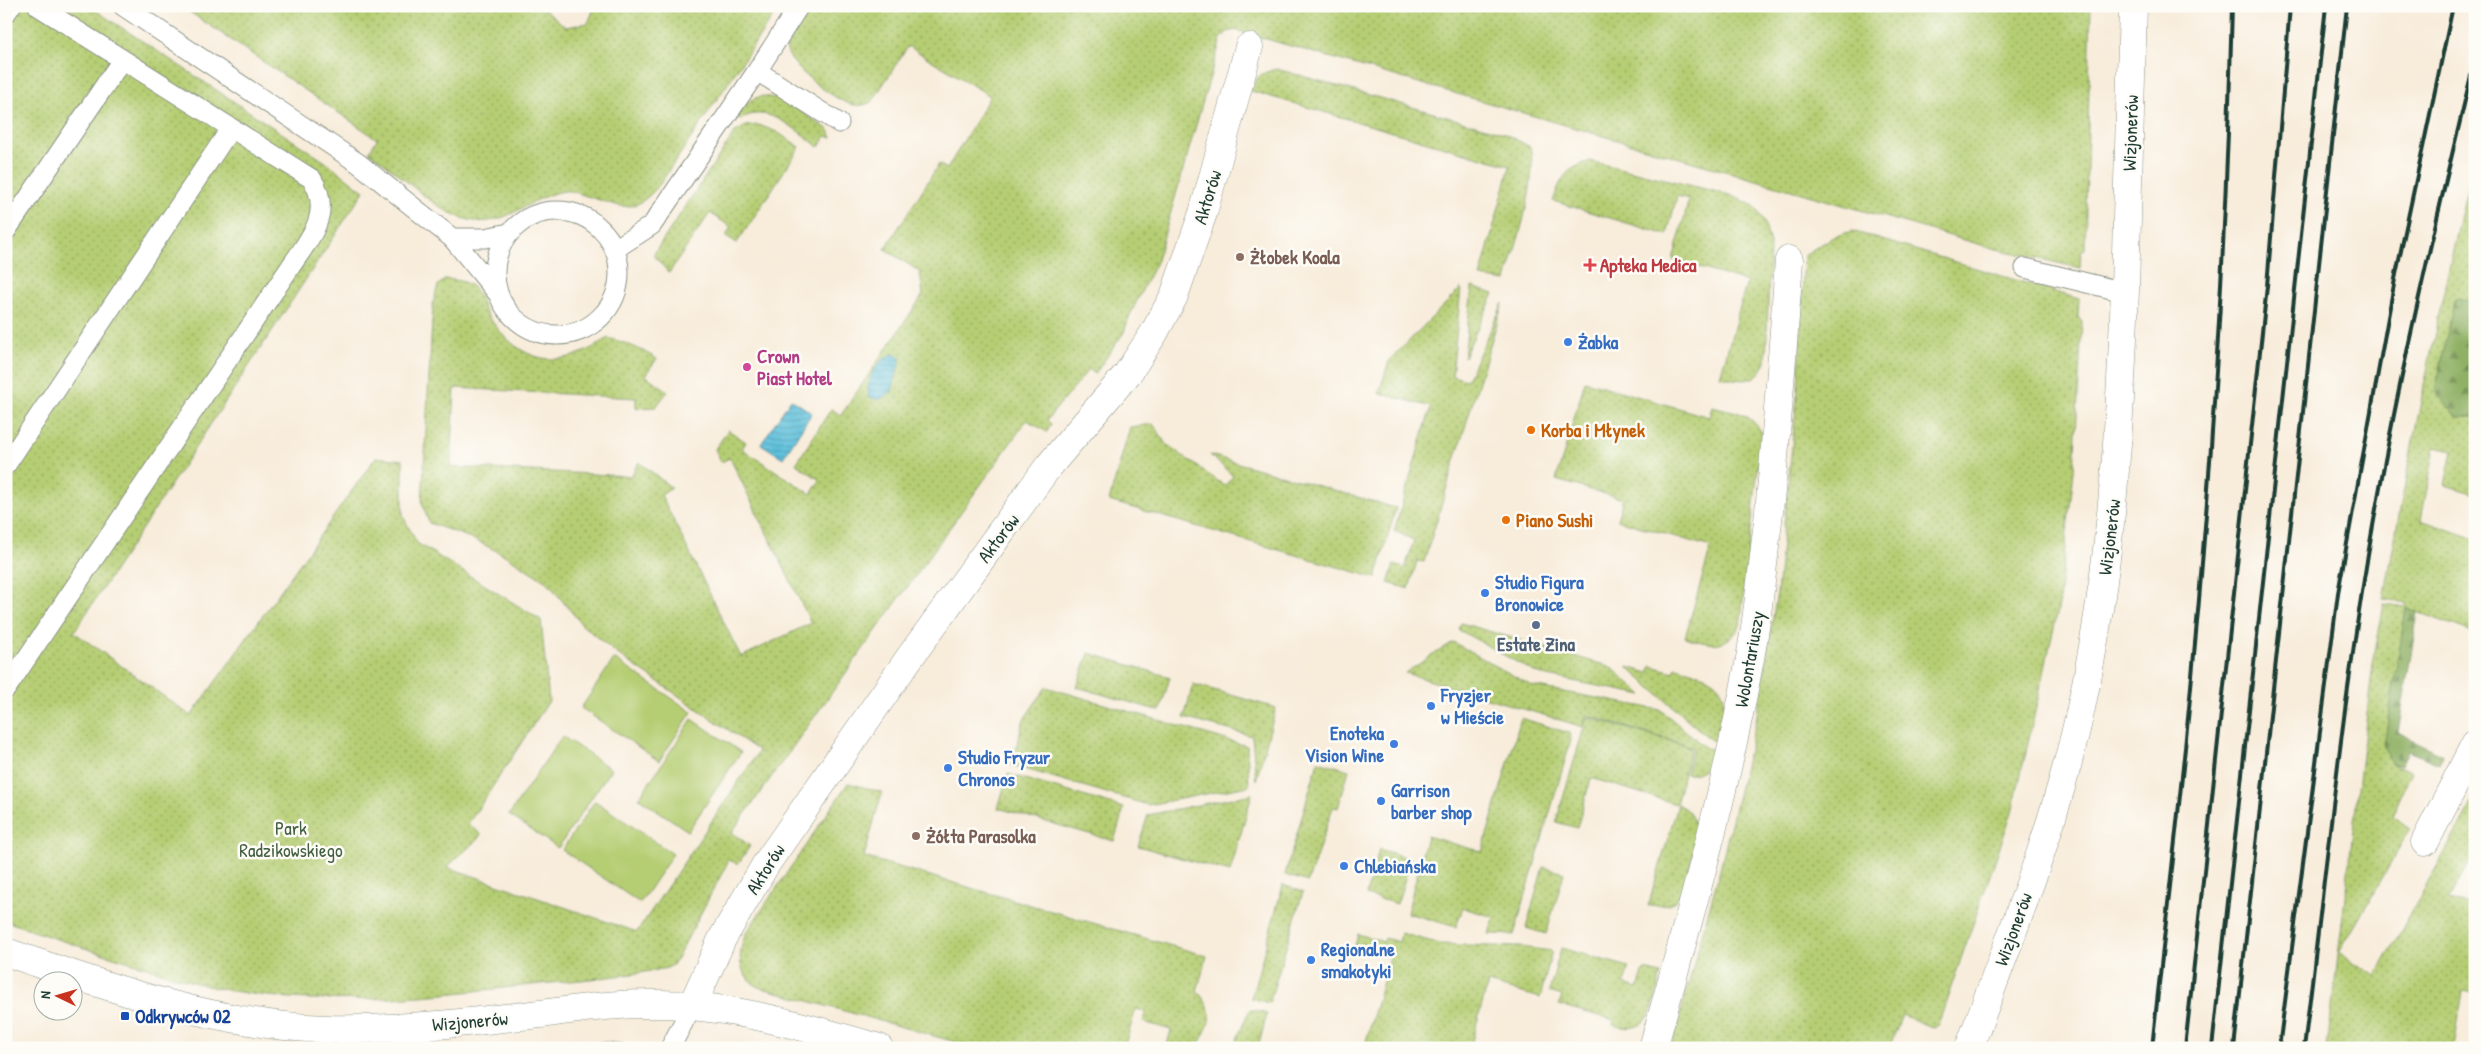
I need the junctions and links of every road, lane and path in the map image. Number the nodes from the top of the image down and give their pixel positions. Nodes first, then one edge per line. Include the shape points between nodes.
1 (11, 6) edge
2 (38, 6) edge
3 (123, 6) edge
4 (800, 6) edge
5 (2133, 6) edge
6 (6, 13) edge
7 (1249, 47) dead end
8 (122, 60) junction
9 (757, 71) junction
10 (839, 123) dead end
11 (231, 128) junction
12 (6, 231) edge
13 (510, 233) junction
14 (452, 238) junction
15 (615, 249) junction
16 (1789, 260) dead end
17 (2025, 268) dead end
18 (2124, 292) junction
19 (499, 295) junction
20 (6, 465) edge
21 (6, 689) edge
22 (2475, 744) edge
23 (2425, 842) dead end
24 (6, 952) edge
25 (692, 1006) junction
26 (670, 1048) edge
27 (879, 1048) edge
28 (1653, 1048) edge
29 (1969, 1048) edge

1 - 6 lane
2 - 8 lane
3 - 14 lane via 358,163
4 - 9 lane
5 - 18 street, Wizjonerów
7 - 25 street, Aktorów via 1203,213 1174,296 1154,333 1128,372 1048,467 910,656 766,864 722,939
8 - 11 lane
8 - 12 lane
9 - 10 lane
9 - 15 lane via 652,225
11 - 20 lane
11 - 21 lane via 312,179 321,198 320,216 289,269
13 - 14 lane via 485,238
13 - 15 lane via 526,219 546,212 567,211 593,222 604,231
13 - 19 lane via 500,246 496,263
14 - 19 lane
15 - 19 lane via 620,268 618,288 611,306 597,321 580,331 541,334 508,313
16 - 28 street, Wolontariuszy via 1780,406 1758,607 1748,668 1732,750
17 - 18 lane
18 - 29 street, Wizjonerów via 2114,489 2101,597 2083,700 2048,832
22 - 23 street
24 - 25 street, Wizjonerów via 143,997 212,1015 284,1026 373,1029 630,1004
25 - 26 lane
25 - 27 street, Wizjonerów via 777,1021

